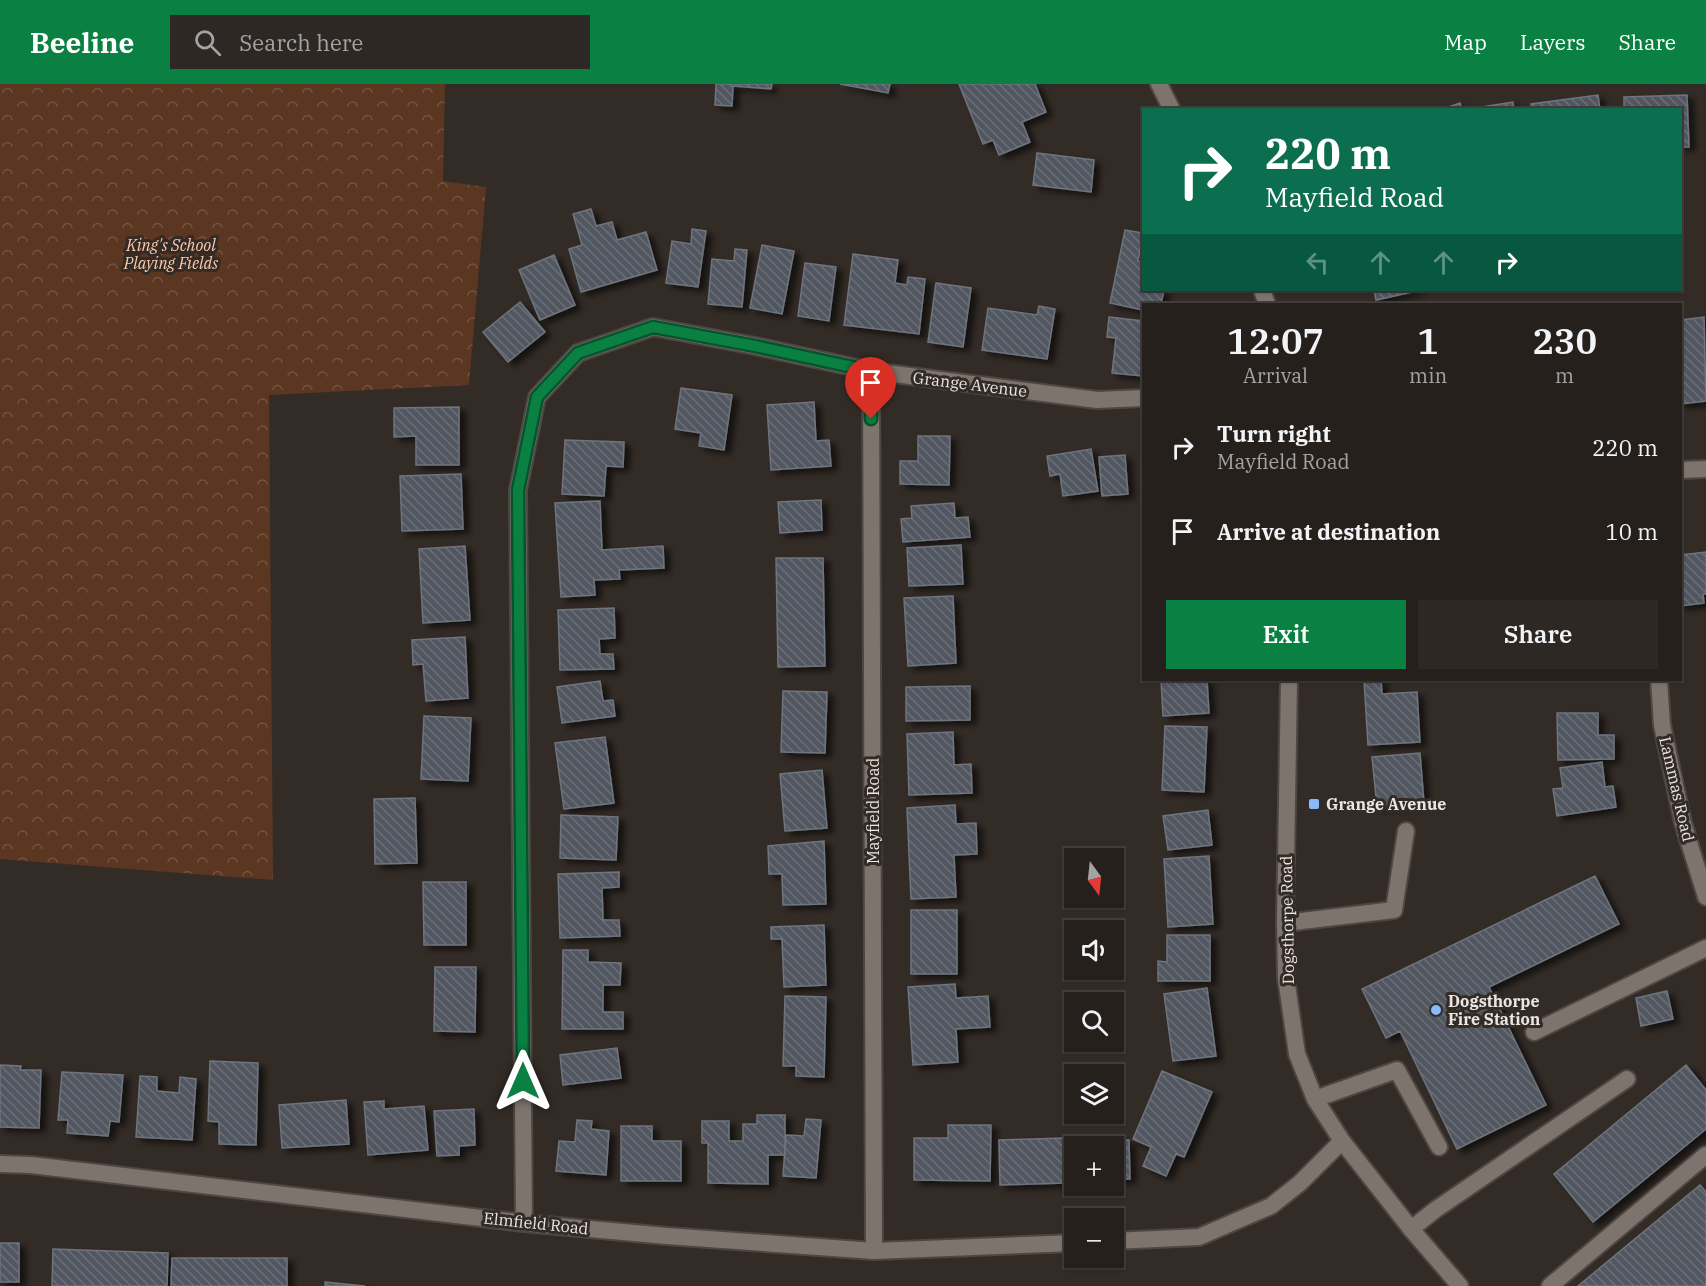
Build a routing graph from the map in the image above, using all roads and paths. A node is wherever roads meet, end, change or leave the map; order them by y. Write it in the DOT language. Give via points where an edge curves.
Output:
graph roads {
  1 [pos="1162,85"];
  2 [pos="1171,108"];
  3 [pos="871,371"];
  4 [pos="1142,398"];
  5 [pos="1706,469"];
  6 [pos="1682,470"];
  7 [pos="1289,681"];
  8 [pos="1659,681"];
  9 [pos="1406,831"];
  10 [pos="1706,897"];
  11 [pos="1285,923"];
  12 [pos="1706,948"];
  13 [pos="1534,1032"];
  14 [pos="1627,1079"];
  15 [pos="1315,1099"];
  16 [pos="1341,1141"];
  17 [pos="1439,1147"];
  18 [pos="1706,1155"];
  19 [pos="0,1164"];
  20 [pos="524,1223"];
  21 [pos="1411,1229"];
  22 [pos="1124,1241"];
  23 [pos="1064,1243"];
  24 [pos="874,1251"];
  25 [pos="1460,1286"];
  26 [pos="1550,1286"];
  1 -- 2 [label="street"];
  3 -- 4 [label="street, Grange Avenue" via="1097,400"];
  3 -- 20 [label="street, Grange Avenue" via="653,327 578,353 537,397 518,490"];
  3 -- 24 [label="street, Mayfield Road"];
  5 -- 6 [label="street"];
  7 -- 11 [label="street, Dogsthorpe Road"];
  8 -- 10 [label="street, Lammas Road" via="1662,725 1680,812"];
  9 -- 11 [label="street" via="1394,910"];
  11 -- 15 [label="street, Dogsthorpe Road" via="1286,978 1297,1054"];
  12 -- 13 [label="street"];
  14 -- 21 [label="street"];
  15 -- 16 [label="street, Dogsthorpe Road"];
  15 -- 17 [label="street" via="1397,1070"];
  16 -- 21 [label="street, Dogsthorpe Road"];
  16 -- 22 [label="street" via="1271,1206 1199,1238"];
  18 -- 26 [label="street"];
  19 -- 20 [label="street, Elmfield Road"];
  20 -- 24 [label="street, Elmfield Road"];
  21 -- 25 [label="street, Dogsthorpe Road"];
  23 -- 24 [label="street, Elmfield Road"];
}
